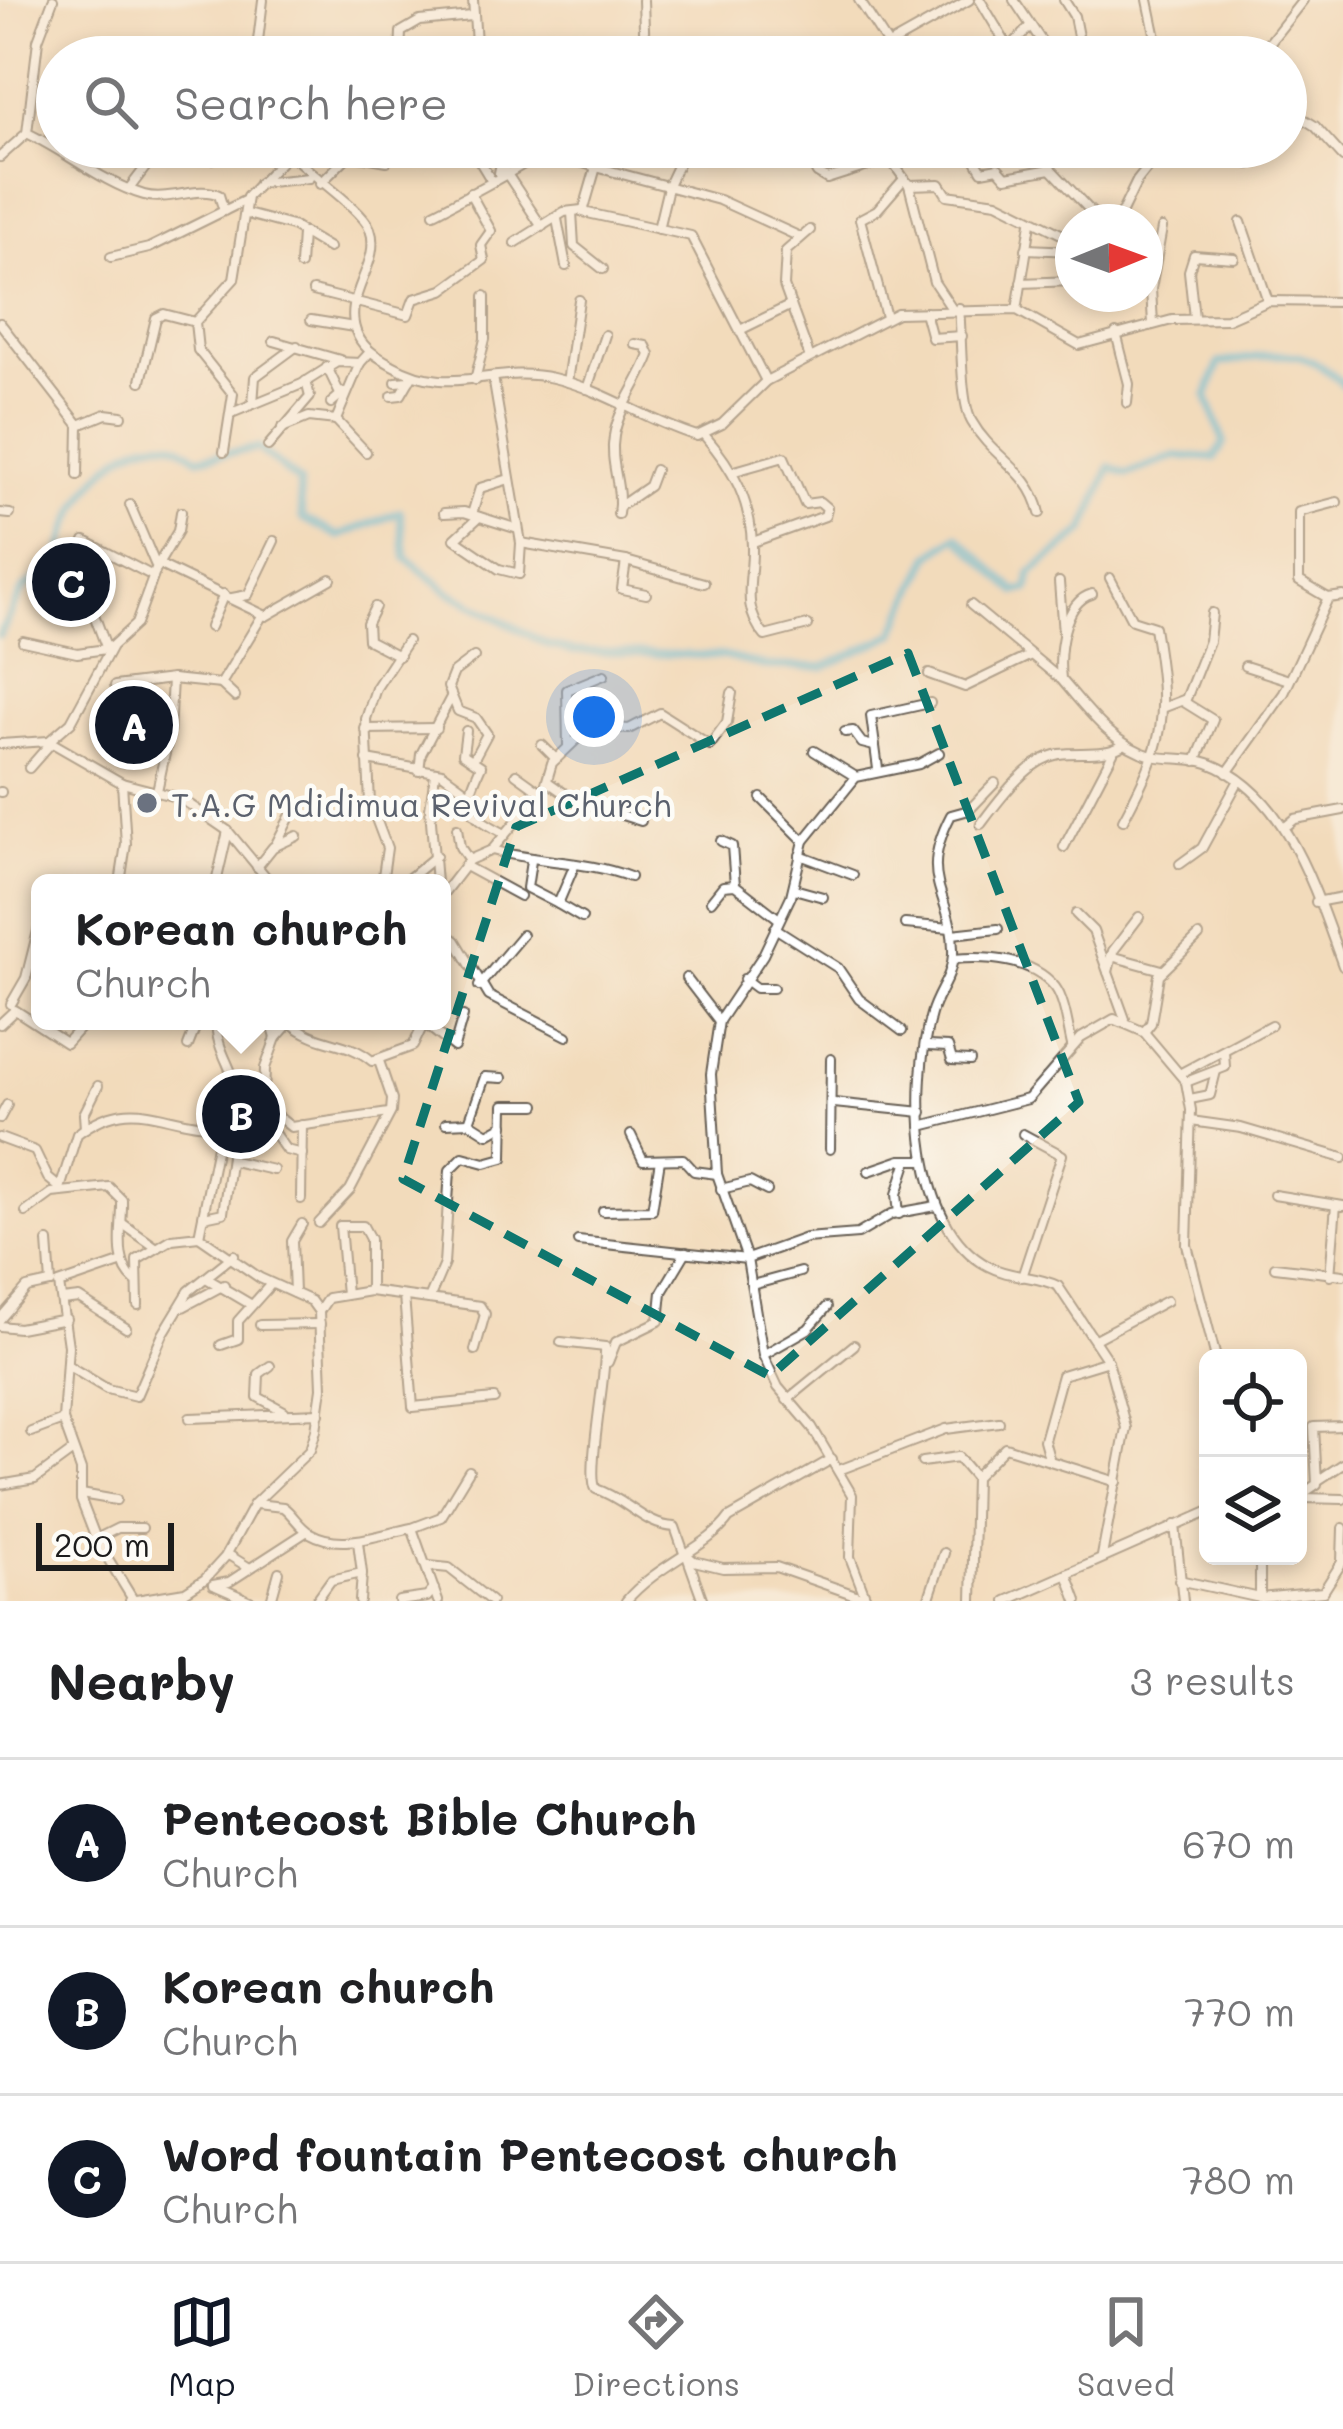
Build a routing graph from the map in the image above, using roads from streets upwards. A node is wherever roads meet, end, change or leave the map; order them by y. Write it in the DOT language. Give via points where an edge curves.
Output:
graph roads {
  1 [pos="53,0"];
  2 [pos="263,0"];
  3 [pos="473,0"];
  4 [pos="643,0"];
  5 [pos="860,0"];
  6 [pos="969,0"];
  7 [pos="980,0"];
  8 [pos="1014,0"];
  9 [pos="1064,0"];
  10 [pos="1148,0"];
  11 [pos="1303,0"];
  12 [pos="472,16"];
  13 [pos="1030,26"];
  14 [pos="40,36"];
  15 [pos="258,36"];
  16 [pos="402,36"];
  17 [pos="474,36"];
  18 [pos="644,36"];
  19 [pos="881,36"];
  20 [pos="905,36"];
  21 [pos="1001,36"];
  22 [pos="1024,36"];
  23 [pos="1037,36"];
  24 [pos="1078,36"];
  25 [pos="1155,36"];
  26 [pos="1275,36"];
  27 [pos="36,56"];
  28 [pos="1307,125"];
  29 [pos="26,133"];
  30 [pos="36,140"];
  31 [pos="0,157"];
  32 [pos="1343,157"];
  33 [pos="84,168"];
  34 [pos="145,168"];
  35 [pos="275,168"];
  36 [pos="302,168"];
  37 [pos="334,168"];
  38 [pos="483,168"];
  39 [pos="500,168"];
  40 [pos="515,168"];
  41 [pos="596,168"];
  42 [pos="601,168"];
  43 [pos="676,168"];
  44 [pos="816,168"];
  45 [pos="858,168"];
  46 [pos="894,168"];
  47 [pos="997,168"];
  48 [pos="1147,168"];
  49 [pos="1052,169"];
  50 [pos="273,171"];
  51 [pos="499,174"];
  52 [pos="311,178"];
  53 [pos="286,180"];
  54 [pos="906,182"];
  55 [pos="669,183"];
  56 [pos="257,184"];
  57 [pos="320,184"];
  58 [pos="129,189"];
  59 [pos="470,193"];
  60 [pos="246,200"];
  61 [pos="1084,204"];
  62 [pos="1126,204"];
  63 [pos="224,211"];
  64 [pos="577,211"];
  65 [pos="434,213"];
  66 [pos="247,214"];
  67 [pos="557,217"];
  68 [pos="1241,222"];
  69 [pos="1031,223"];
  70 [pos="542,227"];
  71 [pos="658,229"];
  72 [pos="809,230"];
  73 [pos="302,233"];
  74 [pos="1055,233"];
  75 [pos="800,238"];
  76 [pos="514,242"];
  77 [pos="329,248"];
  78 [pos="1026,249"];
  79 [pos="1055,250"];
  80 [pos="112,257"];
  81 [pos="1234,258"];
  82 [pos="300,265"];
  83 [pos="566,266"];
  84 [pos="602,269"];
  85 [pos="1055,282"];
  86 [pos="1020,283"];
  87 [pos="313,291"];
  88 [pos="485,296"];
  89 [pos="579,300"];
  90 [pos="1268,301"];
  91 [pos="1343,302"];
  92 [pos="353,304"];
  93 [pos="791,305"];
  94 [pos="956,309"];
  95 [pos="1017,310"];
  96 [pos="925,312"];
  97 [pos="1152,312"];
  98 [pos="886,317"];
  99 [pos="1194,318"];
  100 [pos="311,320"];
  101 [pos="195,322"];
  102 [pos="0,323"];
  103 [pos="1153,324"];
  104 [pos="354,327"];
  105 [pos="740,329"];
  106 [pos="1116,333"];
  107 [pos="604,335"];
  108 [pos="962,336"];
  109 [pos="274,340"];
  110 [pos="635,344"];
  111 [pos="297,346"];
  112 [pos="370,352"];
  113 [pos="809,355"];
  114 [pos="341,361"];
  115 [pos="360,363"];
  116 [pos="327,367"];
  117 [pos="493,377"];
  118 [pos="410,379"];
  119 [pos="475,380"];
  120 [pos="141,381"];
  121 [pos="306,381"];
  122 [pos="766,381"];
  123 [pos="396,382"];
  124 [pos="567,382"];
  125 [pos="587,389"];
  126 [pos="351,391"];
  127 [pos="339,392"];
  128 [pos="392,396"];
  129 [pos="332,403"];
  130 [pos="1127,403"];
  131 [pos="253,404"];
  132 [pos="629,404"];
  133 [pos="234,412"];
  134 [pos="122,416"];
  135 [pos="336,420"];
  136 [pos="79,425"];
  137 [pos="282,428"];
  138 [pos="705,436"];
  139 [pos="268,446"];
  140 [pos="224,452"];
  141 [pos="366,452"];
  142 [pos="656,470"];
  143 [pos="735,471"];
  144 [pos="77,475"];
  145 [pos="506,480"];
  146 [pos="1337,502"];
  147 [pos="130,505"];
  148 [pos="181,512"];
  149 [pos="444,513"];
  150 [pos="1040,513"];
  151 [pos="476,515"];
  152 [pos="518,529"];
  153 [pos="85,541"];
  154 [pos="274,541"];
  155 [pos="752,542"];
  156 [pos="520,543"];
  157 [pos="626,560"];
  158 [pos="155,568"];
  159 [pos="1110,578"];
  160 [pos="331,579"];
  161 [pos="1059,582"];
  162 [pos="704,583"];
  163 [pos="86,592"];
  164 [pos="646,594"];
  165 [pos="1092,595"];
  166 [pos="227,596"];
  167 [pos="1343,596"];
  168 [pos="1328,598"];
  169 [pos="971,605"];
  170 [pos="375,608"];
  171 [pos="1213,613"];
  172 [pos="262,616"];
  173 [pos="808,625"];
  174 [pos="210,627"];
  175 [pos="1064,634"];
  176 [pos="23,640"];
  177 [pos="406,641"];
  178 [pos="107,650"];
  179 [pos="1030,655"];
  180 [pos="399,656"];
  181 [pos="474,657"];
  182 [pos="1245,666"];
  183 [pos="929,674"];
  184 [pos="604,675"];
  185 [pos="172,679"];
  186 [pos="1061,679"];
  187 [pos="1289,680"];
  188 [pos="221,684"];
  189 [pos="115,686"];
  190 [pos="732,693"];
  191 [pos="235,698"];
  192 [pos="451,698"];
  193 [pos="1184,702"];
  194 [pos="930,703"];
  195 [pos="1165,706"];
  196 [pos="365,728"];
  197 [pos="436,728"];
  198 [pos="466,731"];
  199 [pos="845,732"];
  200 [pos="51,741"];
  201 [pos="0,745"];
  202 [pos="542,745"];
  203 [pos="1125,745"];
  204 [pos="568,746"];
  205 [pos="874,746"];
  206 [pos="814,751"];
  207 [pos="1114,752"];
  208 [pos="939,753"];
  209 [pos="1156,757"];
  210 [pos="556,759"];
  211 [pos="367,760"];
  212 [pos="473,760"];
  213 [pos="1196,760"];
  214 [pos="29,768"];
  215 [pos="878,769"];
  216 [pos="419,771"];
  217 [pos="1227,773"];
  218 [pos="435,774"];
  219 [pos="516,775"];
  220 [pos="856,777"];
  221 [pos="548,782"];
  222 [pos="1238,782"];
  223 [pos="122,783"];
  224 [pos="995,783"];
  225 [pos="157,791"];
  226 [pos="468,792"];
  227 [pos="541,792"];
  228 [pos="761,797"];
  229 [pos="297,803"];
  230 [pos="1343,810"];
  231 [pos="1123,820"];
  232 [pos="640,821"];
  233 [pos="981,824"];
  234 [pos="457,828"];
  235 [pos="1284,828"];
  236 [pos="228,831"];
  237 [pos="505,834"];
  238 [pos="297,836"];
  239 [pos="721,841"];
  240 [pos="804,842"];
  241 [pos="276,845"];
  242 [pos="1064,847"];
  243 [pos="244,848"];
  244 [pos="220,850"];
  245 [pos="493,850"];
  246 [pos="438,855"];
  247 [pos="800,855"];
  248 [pos="531,861"];
  249 [pos="467,863"];
  250 [pos="575,864"];
  251 [pos="1180,864"];
  252 [pos="256,868"];
  253 [pos="121,874"];
  254 [pos="218,874"];
  255 [pos="262,874"];
  256 [pos="383,874"];
  257 [pos="414,874"];
  258 [pos="437,874"];
  259 [pos="853,875"];
  260 [pos="630,878"];
  261 [pos="451,885"];
  262 [pos="735,885"];
  263 [pos="794,889"];
  264 [pos="520,896"];
  265 [pos="1343,896"];
  266 [pos="823,897"];
  267 [pos="711,901"];
  268 [pos="1316,902"];
  269 [pos="558,904"];
  270 [pos="1076,914"];
  271 [pos="1138,916"];
  272 [pos="582,918"];
  273 [pos="777,924"];
  274 [pos="905,924"];
  275 [pos="998,929"];
  276 [pos="952,931"];
  277 [pos="522,935"];
  278 [pos="1343,935"];
  279 [pos="1199,936"];
  280 [pos="1330,936"];
  281 [pos="451,939"];
  282 [pos="1111,956"];
  283 [pos="31,958"];
  284 [pos="953,959"];
  285 [pos="1343,966"];
  286 [pos="1162,970"];
  287 [pos="1107,973"];
  288 [pos="686,978"];
  289 [pos="744,980"];
  290 [pos="479,986"];
  291 [pos="773,988"];
  292 [pos="0,994"];
  293 [pos="12,1007"];
  294 [pos="31,1016"];
  295 [pos="463,1016"];
  296 [pos="27,1017"];
  297 [pos="31,1020"];
  298 [pos="1126,1020"];
  299 [pos="719,1021"];
  300 [pos="0,1024"];
  301 [pos="1271,1025"];
  302 [pos="46,1030"];
  303 [pos="77,1030"];
  304 [pos="194,1030"];
  305 [pos="216,1030"];
  306 [pos="274,1030"];
  307 [pos="283,1030"];
  308 [pos="301,1030"];
  309 [pos="421,1030"];
  310 [pos="433,1030"];
  311 [pos="902,1031"];
  312 [pos="1144,1032"];
  313 [pos="567,1036"];
  314 [pos="276,1039"];
  315 [pos="188,1046"];
  316 [pos="928,1046"];
  317 [pos="1073,1046"];
  318 [pos="1224,1051"];
  319 [pos="831,1059"];
  320 [pos="970,1060"];
  321 [pos="379,1061"];
  322 [pos="1216,1071"];
  323 [pos="1184,1077"];
  324 [pos="502,1078"];
  325 [pos="98,1086"];
  326 [pos="1190,1099"];
  327 [pos="835,1103"];
  328 [pos="7,1105"];
  329 [pos="536,1106"];
  330 [pos="266,1107"];
  331 [pos="391,1112"];
  332 [pos="922,1112"];
  333 [pos="0,1118"];
  334 [pos="234,1120"];
  335 [pos="1191,1121"];
  336 [pos="469,1122"];
  337 [pos="446,1123"];
  338 [pos="302,1125"];
  339 [pos="505,1125"];
  340 [pos="221,1126"];
  341 [pos="265,1126"];
  342 [pos="286,1126"];
  343 [pos="921,1126"];
  344 [pos="85,1128"];
  345 [pos="1023,1134"];
  346 [pos="631,1135"];
  347 [pos="0,1138"];
  348 [pos="233,1142"];
  349 [pos="830,1149"];
  350 [pos="302,1154"];
  351 [pos="1343,1158"];
  352 [pos="660,1160"];
  353 [pos="908,1160"];
  354 [pos="924,1160"];
  355 [pos="232,1161"];
  356 [pos="273,1170"];
  357 [pos="869,1171"];
  358 [pos="717,1174"];
  359 [pos="721,1189"];
  360 [pos="60,1190"];
  361 [pos="767,1191"];
  362 [pos="1274,1196"];
  363 [pos="302,1198"];
  364 [pos="937,1205"];
  365 [pos="1340,1205"];
  366 [pos="603,1211"];
  367 [pos="26,1212"];
  368 [pos="899,1214"];
  369 [pos="204,1217"];
  370 [pos="122,1223"];
  371 [pos="319,1223"];
  372 [pos="302,1224"];
  373 [pos="200,1236"];
  374 [pos="578,1241"];
  375 [pos="48,1242"];
  376 [pos="155,1247"];
  377 [pos="687,1250"];
  378 [pos="234,1255"];
  379 [pos="747,1259"];
  380 [pos="123,1262"];
  381 [pos="1275,1267"];
  382 [pos="800,1272"];
  383 [pos="1343,1274"];
  384 [pos="1330,1276"];
  385 [pos="1022,1277"];
  386 [pos="205,1278"];
  387 [pos="135,1281"];
  388 [pos="54,1283"];
  389 [pos="271,1284"];
  390 [pos="224,1285"];
  391 [pos="752,1285"];
  392 [pos="370,1291"];
  393 [pos="294,1293"];
  394 [pos="346,1294"];
  395 [pos="404,1296"];
  396 [pos="429,1299"];
  397 [pos="62,1300"];
  398 [pos="1166,1301"];
  399 [pos="250,1304"];
  400 [pos="138,1305"];
  401 [pos="184,1307"];
  402 [pos="827,1307"];
  403 [pos="319,1312"];
  404 [pos="66,1319"];
  405 [pos="0,1322"];
  406 [pos="320,1324"];
  407 [pos="260,1325"];
  408 [pos="126,1328"];
  409 [pos="1094,1339"];
  410 [pos="561,1342"];
  411 [pos="221,1345"];
  412 [pos="854,1345"];
  413 [pos="1214,1349"];
  414 [pos="475,1350"];
  415 [pos="764,1355"];
  416 [pos="1108,1360"];
  417 [pos="67,1365"];
  418 [pos="271,1366"];
  419 [pos="607,1367"];
  420 [pos="494,1399"];
  421 [pos="787,1400"];
  422 [pos="285,1412"];
  423 [pos="319,1412"];
  424 [pos="190,1418"];
  425 [pos="63,1420"];
  426 [pos="1000,1422"];
  427 [pos="1343,1426"];
  428 [pos="31,1432"];
  429 [pos="73,1451"];
  430 [pos="1049,1458"];
  431 [pos="832,1459"];
  432 [pos="922,1462"];
  433 [pos="1343,1464"];
  434 [pos="839,1470"];
  435 [pos="469,1471"];
  436 [pos="975,1477"];
  437 [pos="1317,1481"];
  438 [pos="1117,1482"];
  439 [pos="0,1485"];
  440 [pos="81,1494"];
  441 [pos="1307,1494"];
  442 [pos="1342,1497"];
  443 [pos="1307,1498"];
  444 [pos="116,1500"];
  445 [pos="254,1504"];
  446 [pos="1199,1515"];
  447 [pos="1175,1524"];
  448 [pos="142,1528"];
  449 [pos="412,1528"];
  450 [pos="1343,1528"];
  451 [pos="307,1532"];
  452 [pos="96,1539"];
  453 [pos="358,1541"];
  454 [pos="944,1553"];
  455 [pos="227,1554"];
  456 [pos="686,1556"];
  457 [pos="1102,1556"];
  458 [pos="1260,1565"];
  459 [pos="429,1566"];
  460 [pos="248,1567"];
  461 [pos="279,1571"];
  462 [pos="362,1573"];
  463 [pos="1067,1574"];
  464 [pos="1179,1580"];
  465 [pos="209,1582"];
  466 [pos="435,1588"];
  467 [pos="1030,1596"];
  468 [pos="175,1598"];
  469 [pos="1260,1598"];
  470 [pos="131,1600"];
  471 [pos="867,1600"];
  472 [pos="1293,1600"];
  473 [pos="250,1601"];
  474 [pos="271,1601"];
  475 [pos="316,1601"];
  476 [pos="360,1601"];
  477 [pos="399,1601"];
  478 [pos="438,1601"];
  479 [pos="491,1601"];
  480 [pos="626,1601"];
  481 [pos="703,1601"];
  482 [pos="928,1601"];
  483 [pos="972,1601"];
  484 [pos="1006,1601"];
  485 [pos="1077,1601"];
  486 [pos="1184,1601"];
  1 -- 14 [label="street"];
  2 -- 15 [label="street"];
  3 -- 12 [label="street"];
  4 -- 18 [label="street"];
  5 -- 19 [label="street"];
  6 -- 20 [label="street"];
  7 -- 21 [label="street"];
  8 -- 13 [label="street"];
  9 -- 24 [label="street"];
  10 -- 25 [label="street"];
  11 -- 26 [label="street"];
  12 -- 16 [label="street" via="410,24"];
  12 -- 17 [label="street"];
  13 -- 22 [label="street"];
  13 -- 23 [label="street"];
  27 -- 29 [label="street"];
  28 -- 32 [label="street"];
  29 -- 30 [label="street"];
  29 -- 31 [label="street"];
  33 -- 58 [label="street"];
  34 -- 58 [label="street"];
  35 -- 50 [label="street"];
  36 -- 52 [label="street"];
  37 -- 57 [label="street"];
  38 -- 51 [label="street"];
  39 -- 51 [label="street"];
  40 -- 51 [label="street"];
  41 -- 64 [label="street"];
  42 -- 55 [label="street"];
  43 -- 55 [label="street"];
  44 -- 45 [label="street" via="822,178"];
  46 -- 54 [label="street"];
  47 -- 49 [label="street" via="1006,177"];
  48 -- 62 [label="street"];
  49 -- 61 [label="street"];
  50 -- 53 [label="street"];
  50 -- 56 [label="street"];
  51 -- 59 [label="street"];
  51 -- 70 [label="street"];
  52 -- 53 [label="street"];
  52 -- 57 [label="street"];
  53 -- 56 [label="street"];
  54 -- 69 [label="street" via="993,201"];
  54 -- 94 [label="street" via="934,282"];
  54 -- 98 [label="street" via="860,219"];
  55 -- 71 [label="street"];
  55 -- 75 [label="street"];
  56 -- 60 [label="street"];
  57 -- 92 [label="street" via="370,228"];
  58 -- 63 [label="street" via="159,198 210,191"];
  59 -- 65 [label="street"];
  59 -- 92 [label="street" via="491,231 482,262 414,299 408,315"];
  60 -- 63 [label="street"];
  60 -- 66 [label="street"];
  63 -- 80 [label="street"];
  64 -- 67 [label="street"];
  64 -- 71 [label="street"];
  64 -- 84 [label="street" via="574,246"];
  66 -- 73 [label="street"];
  66 -- 101 [label="street" via="234,279"];
  67 -- 70 [label="street"];
  67 -- 83 [label="street"];
  68 -- 90 [label="street"];
  69 -- 74 [label="street"];
  69 -- 78 [label="street"];
  70 -- 76 [label="street"];
  71 -- 105 [label="street" via="692,236"];
  72 -- 75 [label="street"];
  73 -- 77 [label="street"];
  73 -- 82 [label="street"];
  75 -- 93 [label="street" via="784,260"];
  78 -- 79 [label="street"];
  78 -- 86 [label="street"];
  81 -- 99 [label="street" via="1194,255"];
  85 -- 86 [label="street"];
  86 -- 95 [label="street"];
  87 -- 92 [label="street"];
  88 -- 119 [label="street"];
  89 -- 124 [label="street"];
  90 -- 91 [label="street"];
  90 -- 99 [label="street" via="1227,319"];
  92 -- 104 [label="street"];
  93 -- 105 [label="street"];
  93 -- 113 [label="street"];
  94 -- 95 [label="street"];
  94 -- 96 [label="street"];
  94 -- 108 [label="street"];
  95 -- 106 [label="street" via="1072,345"];
  96 -- 98 [label="street"];
  96 -- 108 [label="street" via="932,338"];
  97 -- 103 [label="street"];
  98 -- 113 [label="street"];
  99 -- 103 [label="street"];
  100 -- 104 [label="street"];
  101 -- 120 [label="street" via="156,317"];
  101 -- 133 [label="street" via="198,350 231,389"];
  102 -- 136 [label="street"];
  103 -- 106 [label="street"];
  104 -- 112 [label="street"];
  105 -- 122 [label="street"];
  106 -- 130 [label="street"];
  107 -- 125 [label="street"];
  108 -- 150 [label="street" via="969,418 1025,479"];
  109 -- 111 [label="street"];
  110 -- 132 [label="street" via="650,355"];
  111 -- 114 [label="street"];
  111 -- 131 [label="street" via="255,376"];
  112 -- 115 [label="street"];
  112 -- 118 [label="street"];
  113 -- 122 [label="street"];
  114 -- 115 [label="street"];
  114 -- 116 [label="street"];
  115 -- 126 [label="street"];
  116 -- 121 [label="street"];
  116 -- 127 [label="street"];
  117 -- 119 [label="street"];
  117 -- 124 [label="street"];
  117 -- 145 [label="street"];
  118 -- 119 [label="street"];
  118 -- 123 [label="street"];
  118 -- 128 [label="street"];
  121 -- 131 [label="street"];
  121 -- 137 [label="street" via="310,397"];
  122 -- 138 [label="street"];
  124 -- 125 [label="street"];
  125 -- 132 [label="street"];
  126 -- 127 [label="street"];
  126 -- 135 [label="street"];
  127 -- 129 [label="street"];
  131 -- 133 [label="street"];
  132 -- 138 [label="street"];
  132 -- 142 [label="street" via="614,434 619,510"];
  133 -- 140 [label="street"];
  134 -- 136 [label="street" via="106,413"];
  135 -- 137 [label="street"];
  135 -- 141 [label="street"];
  136 -- 144 [label="street"];
  137 -- 139 [label="street"];
  138 -- 143 [label="street"];
  143 -- 155 [label="street"];
  143 -- 155 [label="street" via="784,457 806,504 826,508 825,516"];
  145 -- 151 [label="street" via="480,488"];
  145 -- 152 [label="street"];
  146 -- 168 [label="street" via="1299,512 1299,581"];
  147 -- 158 [label="street"];
  148 -- 158 [label="street"];
  149 -- 151 [label="street"];
  151 -- 152 [label="street"];
  151 -- 156 [label="street" via="454,539 493,566 519,574"];
  152 -- 156 [label="street"];
  153 -- 158 [label="street"];
  154 -- 166 [label="street" via="248,595"];
  155 -- 173 [label="street" via="748,603 763,635"];
  156 -- 157 [label="street"];
  157 -- 162 [label="street"];
  157 -- 164 [label="street" via="622,589"];
  158 -- 166 [label="street"];
  158 -- 178 [label="street" via="140,618"];
  159 -- 195 [label="street" via="1132,620 1154,627"];
  160 -- 172 [label="street"];
  161 -- 175 [label="street"];
  163 -- 178 [label="street"];
  165 -- 175 [label="street" via="1073,607"];
  166 -- 172 [label="street"];
  166 -- 174 [label="street"];
  167 -- 168 [label="street"];
  168 -- 187 [label="street"];
  169 -- 179 [label="street"];
  170 -- 180 [label="street" via="368,640"];
  171 -- 193 [label="street"];
  172 -- 188 [label="street"];
  175 -- 186 [label="street"];
  176 -- 178 [label="street"];
  177 -- 180 [label="street"];
  178 -- 200 [label="street" via="71,722"];
  179 -- 183 [label="street" via="964,687"];
  179 -- 186 [label="street"];
  180 -- 196 [label="street" via="372,697"];
  181 -- 192 [label="street" via="454,672"];
  182 -- 187 [label="street"];
  184 -- 204 [label="street" via="567,690"];
  185 -- 188 [label="street"];
  185 -- 189 [label="street"];
  185 -- 225 [label="street"];
  186 -- 203 [label="street"];
  187 -- 217 [label="street"];
  188 -- 191 [label="street"];
  190 -- 204 [label="street" via="727,722 710,745 661,712 629,729 592,729"];
  192 -- 197 [label="street"];
  192 -- 212 [label="street" via="487,734"];
  193 -- 195 [label="street"];
  193 -- 213 [label="street" via="1213,720"];
  194 -- 205 [label="street" via="871,716"];
  195 -- 209 [label="street"];
  196 -- 197 [label="street"];
  196 -- 211 [label="street"];
  197 -- 216 [label="street"];
  198 -- 212 [label="street" via="463,754"];
  199 -- 205 [label="street"];
  200 -- 201 [label="street"];
  200 -- 214 [label="street"];
  200 -- 223 [label="street"];
  202 -- 210 [label="street"];
  203 -- 207 [label="street"];
  203 -- 209 [label="street"];
  204 -- 210 [label="street"];
  205 -- 215 [label="street"];
  206 -- 220 [label="street"];
  207 -- 233 [label="street" via="1046,758"];
  207 -- 242 [label="street"];
  208 -- 215 [label="street"];
  209 -- 213 [label="street"];
  209 -- 231 [label="street"];
  210 -- 221 [label="street"];
  211 -- 216 [label="street"];
  211 -- 256 [label="street" via="372,814 387,848"];
  212 -- 226 [label="street" via="480,769"];
  213 -- 217 [label="street"];
  215 -- 220 [label="street"];
  216 -- 218 [label="street"];
  217 -- 222 [label="street"];
  218 -- 226 [label="street"];
  218 -- 246 [label="street" via="430,808"];
  219 -- 227 [label="street"];
  220 -- 240 [label="street"];
  221 -- 227 [label="street"];
  221 -- 232 [label="street" via="574,800"];
  222 -- 235 [label="street" via="1267,802"];
  222 -- 251 [label="street" via="1202,848"];
  223 -- 225 [label="street"];
  223 -- 253 [label="street"];
  224 -- 276 [label="street" via="946,823 933,882"];
  225 -- 236 [label="street"];
  226 -- 237 [label="street" via="474,817"];
  227 -- 237 [label="street"];
  228 -- 240 [label="street"];
  229 -- 241 [label="street"];
  230 -- 235 [label="street"];
  234 -- 249 [label="street"];
  235 -- 268 [label="street"];
  236 -- 243 [label="street"];
  236 -- 244 [label="street"];
  237 -- 245 [label="street"];
  238 -- 241 [label="street"];
  239 -- 262 [label="street" via="732,847"];
  240 -- 247 [label="street"];
  241 -- 252 [label="street"];
  243 -- 244 [label="street"];
  243 -- 252 [label="street"];
  244 -- 254 [label="street"];
  245 -- 248 [label="street"];
  245 -- 249 [label="street"];
  246 -- 257 [label="street"];
  246 -- 258 [label="street"];
  247 -- 259 [label="street"];
  247 -- 263 [label="street"];
  248 -- 250 [label="street"];
  248 -- 269 [label="street" via="527,888"];
  249 -- 261 [label="street"];
  249 -- 264 [label="street"];
  250 -- 260 [label="street"];
  250 -- 269 [label="street"];
  252 -- 255 [label="street"];
  262 -- 267 [label="street"];
  262 -- 273 [label="street"];
  263 -- 266 [label="street"];
  263 -- 273 [label="street"];
  265 -- 268 [label="street"];
  268 -- 280 [label="street"];
  269 -- 272 [label="street"];
  270 -- 287 [label="street" via="1093,931"];
  271 -- 282 [label="street"];
  273 -- 289 [label="street"];
  273 -- 311 [label="street" via="838,968 853,992"];
  274 -- 276 [label="street"];
  275 -- 276 [label="street"];
  276 -- 284 [label="street"];
  277 -- 290 [label="street"];
  278 -- 280 [label="street"];
  279 -- 286 [label="street"];
  280 -- 285 [label="street"];
  281 -- 290 [label="street"];
  282 -- 286 [label="street"];
  282 -- 287 [label="street"];
  283 -- 293 [label="street"];
  284 -- 316 [label="street"];
  284 -- 317 [label="street" via="1004,959 1049,982"];
  286 -- 312 [label="street"];
  287 -- 298 [label="street"];
  288 -- 299 [label="street"];
  289 -- 291 [label="street"];
  289 -- 299 [label="street"];
  290 -- 313 [label="street" via="508,1010"];
  292 -- 293 [label="street"];
  293 -- 296 [label="street"];
  293 -- 300 [label="street"];
  294 -- 296 [label="street"];
  295 -- 310 [label="street" via="454,1047"];
  296 -- 297 [label="street"];
  298 -- 312 [label="street"];
  298 -- 317 [label="street"];
  299 -- 358 [label="street" via="711,1073"];
  301 -- 318 [label="street"];
  302 -- 303 [label="street" via="65,1043"];
  304 -- 315 [label="street"];
  305 -- 334 [label="street" via="239,1086"];
  306 -- 314 [label="street"];
  307 -- 314 [label="street"];
  308 -- 321 [label="street"];
  309 -- 321 [label="street" via="413,1046"];
  312 -- 323 [label="street"];
  314 -- 330 [label="street" via="261,1086"];
  316 -- 320 [label="street"];
  316 -- 332 [label="street"];
  317 -- 343 [label="street" via="1028,1099"];
  318 -- 322 [label="street" via="1226,1066"];
  318 -- 323 [label="street"];
  319 -- 327 [label="street"];
  321 -- 331 [label="street"];
  322 -- 323 [label="street"];
  322 -- 326 [label="street" via="1210,1095"];
  323 -- 326 [label="street"];
  324 -- 336 [label="street" via="485,1077"];
  325 -- 344 [label="street"];
  326 -- 335 [label="street"];
  327 -- 332 [label="street"];
  327 -- 349 [label="street"];
  328 -- 333 [label="street"];
  329 -- 339 [label="street" via="506,1104"];
  330 -- 341 [label="street"];
  330 -- 342 [label="street"];
  331 -- 338 [label="street"];
  331 -- 371 [label="street" via="350,1190"];
  332 -- 343 [label="street"];
  334 -- 340 [label="street"];
  334 -- 341 [label="street"];
  335 -- 351 [label="street"];
  335 -- 413 [label="street" via="1186,1245"];
  336 -- 337 [label="street"];
  336 -- 339 [label="street" via="488,1134"];
  338 -- 342 [label="street"];
  338 -- 350 [label="street"];
  339 -- 396 [label="street" via="502,1158 463,1156 450,1170 444,1264"];
  340 -- 344 [label="street" via="137,1109"];
  340 -- 369 [label="street"];
  341 -- 342 [label="street"];
  341 -- 350 [label="street" via="286,1150"];
  343 -- 354 [label="street"];
  344 -- 360 [label="street" via="70,1149"];
  345 -- 385 [label="street" via="1062,1154"];
  346 -- 352 [label="street" via="643,1160"];
  347 -- 360 [label="street" via="35,1150"];
  348 -- 355 [label="street"];
  350 -- 363 [label="street"];
  352 -- 358 [label="street" via="687,1159 694,1171"];
  352 -- 366 [label="street" via="652,1210"];
  353 -- 354 [label="street"];
  353 -- 357 [label="street"];
  353 -- 368 [label="street"];
  354 -- 364 [label="street"];
  355 -- 356 [label="street"];
  355 -- 369 [label="street" via="223,1213"];
  358 -- 359 [label="street"];
  359 -- 361 [label="street" via="750,1182"];
  359 -- 379 [label="street"];
  360 -- 367 [label="street"];
  360 -- 370 [label="street" via="109,1187 122,1200"];
  362 -- 365 [label="street"];
  364 -- 368 [label="street"];
  364 -- 385 [label="street" via="970,1254"];
  365 -- 384 [label="street"];
  368 -- 379 [label="street" via="858,1234 806,1238"];
  369 -- 373 [label="street"];
  370 -- 376 [label="street"];
  370 -- 380 [label="street"];
  372 -- 393 [label="street" via="292,1241"];
  373 -- 376 [label="street"];
  373 -- 378 [label="street"];
  374 -- 377 [label="street"];
  375 -- 388 [label="street"];
  376 -- 387 [label="street" via="137,1260"];
  377 -- 379 [label="street"];
  377 -- 419 [label="street" via="662,1292 659,1321 616,1342"];
  378 -- 386 [label="street"];
  378 -- 389 [label="street"];
  379 -- 391 [label="street"];
  380 -- 387 [label="street"];
  380 -- 388 [label="street"];
  381 -- 384 [label="street"];
  382 -- 391 [label="street"];
  383 -- 384 [label="street"];
  385 -- 409 [label="street" via="1058,1286"];
  386 -- 390 [label="street"];
  386 -- 401 [label="street"];
  387 -- 400 [label="street"];
  388 -- 397 [label="street"];
  388 -- 405 [label="street" via="29,1287"];
  389 -- 393 [label="street"];
  389 -- 399 [label="street"];
  390 -- 399 [label="street"];
  390 -- 401 [label="street"];
  391 -- 415 [label="street"];
  392 -- 394 [label="street"];
  392 -- 394 [label="street" via="368,1234 363,1226 340,1226"];
  392 -- 395 [label="street"];
  393 -- 403 [label="street"];
  394 -- 403 [label="street" via="328,1298"];
  395 -- 396 [label="street"];
  395 -- 420 [label="street" via="413,1407"];
  396 -- 414 [label="street" via="483,1306"];
  397 -- 404 [label="street"];
  397 -- 408 [label="street" via="79,1298"];
  398 -- 409 [label="street"];
  399 -- 411 [label="street" via="236,1324 238,1339"];
  401 -- 417 [label="street" via="165,1329 136,1396"];
  402 -- 415 [label="street"];
  403 -- 406 [label="street"];
  404 -- 405 [label="street" via="19,1328"];
  404 -- 417 [label="street"];
  406 -- 407 [label="street"];
  406 -- 423 [label="street"];
  409 -- 416 [label="street"];
  410 -- 419 [label="street" via="603,1344"];
  412 -- 421 [label="street"];
  415 -- 421 [label="street"];
  416 -- 430 [label="street" via="1063,1375 1044,1440"];
  416 -- 438 [label="street" via="1126,1428"];
  417 -- 425 [label="street"];
  418 -- 422 [label="street" via="259,1374 258,1397"];
  419 -- 456 [label="street" via="591,1485 623,1498 650,1525 678,1530"];
  421 -- 431 [label="street"];
  422 -- 423 [label="street"];
  422 -- 424 [label="street"];
  423 -- 445 [label="street" via="310,1450"];
  425 -- 428 [label="street"];
  425 -- 429 [label="street"];
  426 -- 434 [label="street" via="946,1430"];
  427 -- 437 [label="street" via="1314,1427"];
  429 -- 439 [label="street" via="35,1479"];
  429 -- 440 [label="street"];
  430 -- 436 [label="street" via="1008,1445"];
  430 -- 438 [label="street"];
  431 -- 434 [label="street"];
  431 -- 456 [label="street" via="729,1518"];
  432 -- 436 [label="street" via="958,1456"];
  433 -- 437 [label="street"];
  434 -- 471 [label="street" via="855,1503 850,1557"];
  435 -- 449 [label="street" via="441,1517"];
  436 -- 483 [label="street"];
  437 -- 441 [label="street"];
  438 -- 457 [label="street"];
  440 -- 444 [label="street"];
  440 -- 452 [label="street"];
  442 -- 443 [label="street"];
  445 -- 451 [label="street" via="289,1510"];
  445 -- 455 [label="street"];
  446 -- 447 [label="street"];
  447 -- 457 [label="street"];
  447 -- 464 [label="street"];
  448 -- 452 [label="street"];
  449 -- 453 [label="street"];
  449 -- 459 [label="street"];
  450 -- 472 [label="street" via="1342,1562 1323,1592"];
  451 -- 453 [label="street"];
  451 -- 460 [label="street"];
  452 -- 470 [label="street"];
  453 -- 462 [label="street"];
  454 -- 482 [label="street"];
  455 -- 460 [label="street"];
  455 -- 465 [label="street"];
  456 -- 471 [label="street" via="723,1568 776,1567"];
  456 -- 480 [label="street" via="661,1567"];
  456 -- 481 [label="street"];
  457 -- 463 [label="street"];
  458 -- 469 [label="street"];
  459 -- 466 [label="street"];
  459 -- 479 [label="street" via="449,1568"];
  460 -- 465 [label="street" via="229,1582"];
  461 -- 474 [label="street"];
  462 -- 475 [label="street" via="331,1580"];
  462 -- 476 [label="street"];
  463 -- 467 [label="street"];
  463 -- 485 [label="street"];
  464 -- 469 [label="street"];
  464 -- 486 [label="street"];
  465 -- 468 [label="street"];
  465 -- 473 [label="street"];
  466 -- 477 [label="street" via="428,1597"];
  466 -- 478 [label="street"];
  467 -- 484 [label="street"];
  468 -- 470 [label="street"];
  469 -- 472 [label="street"];
}
